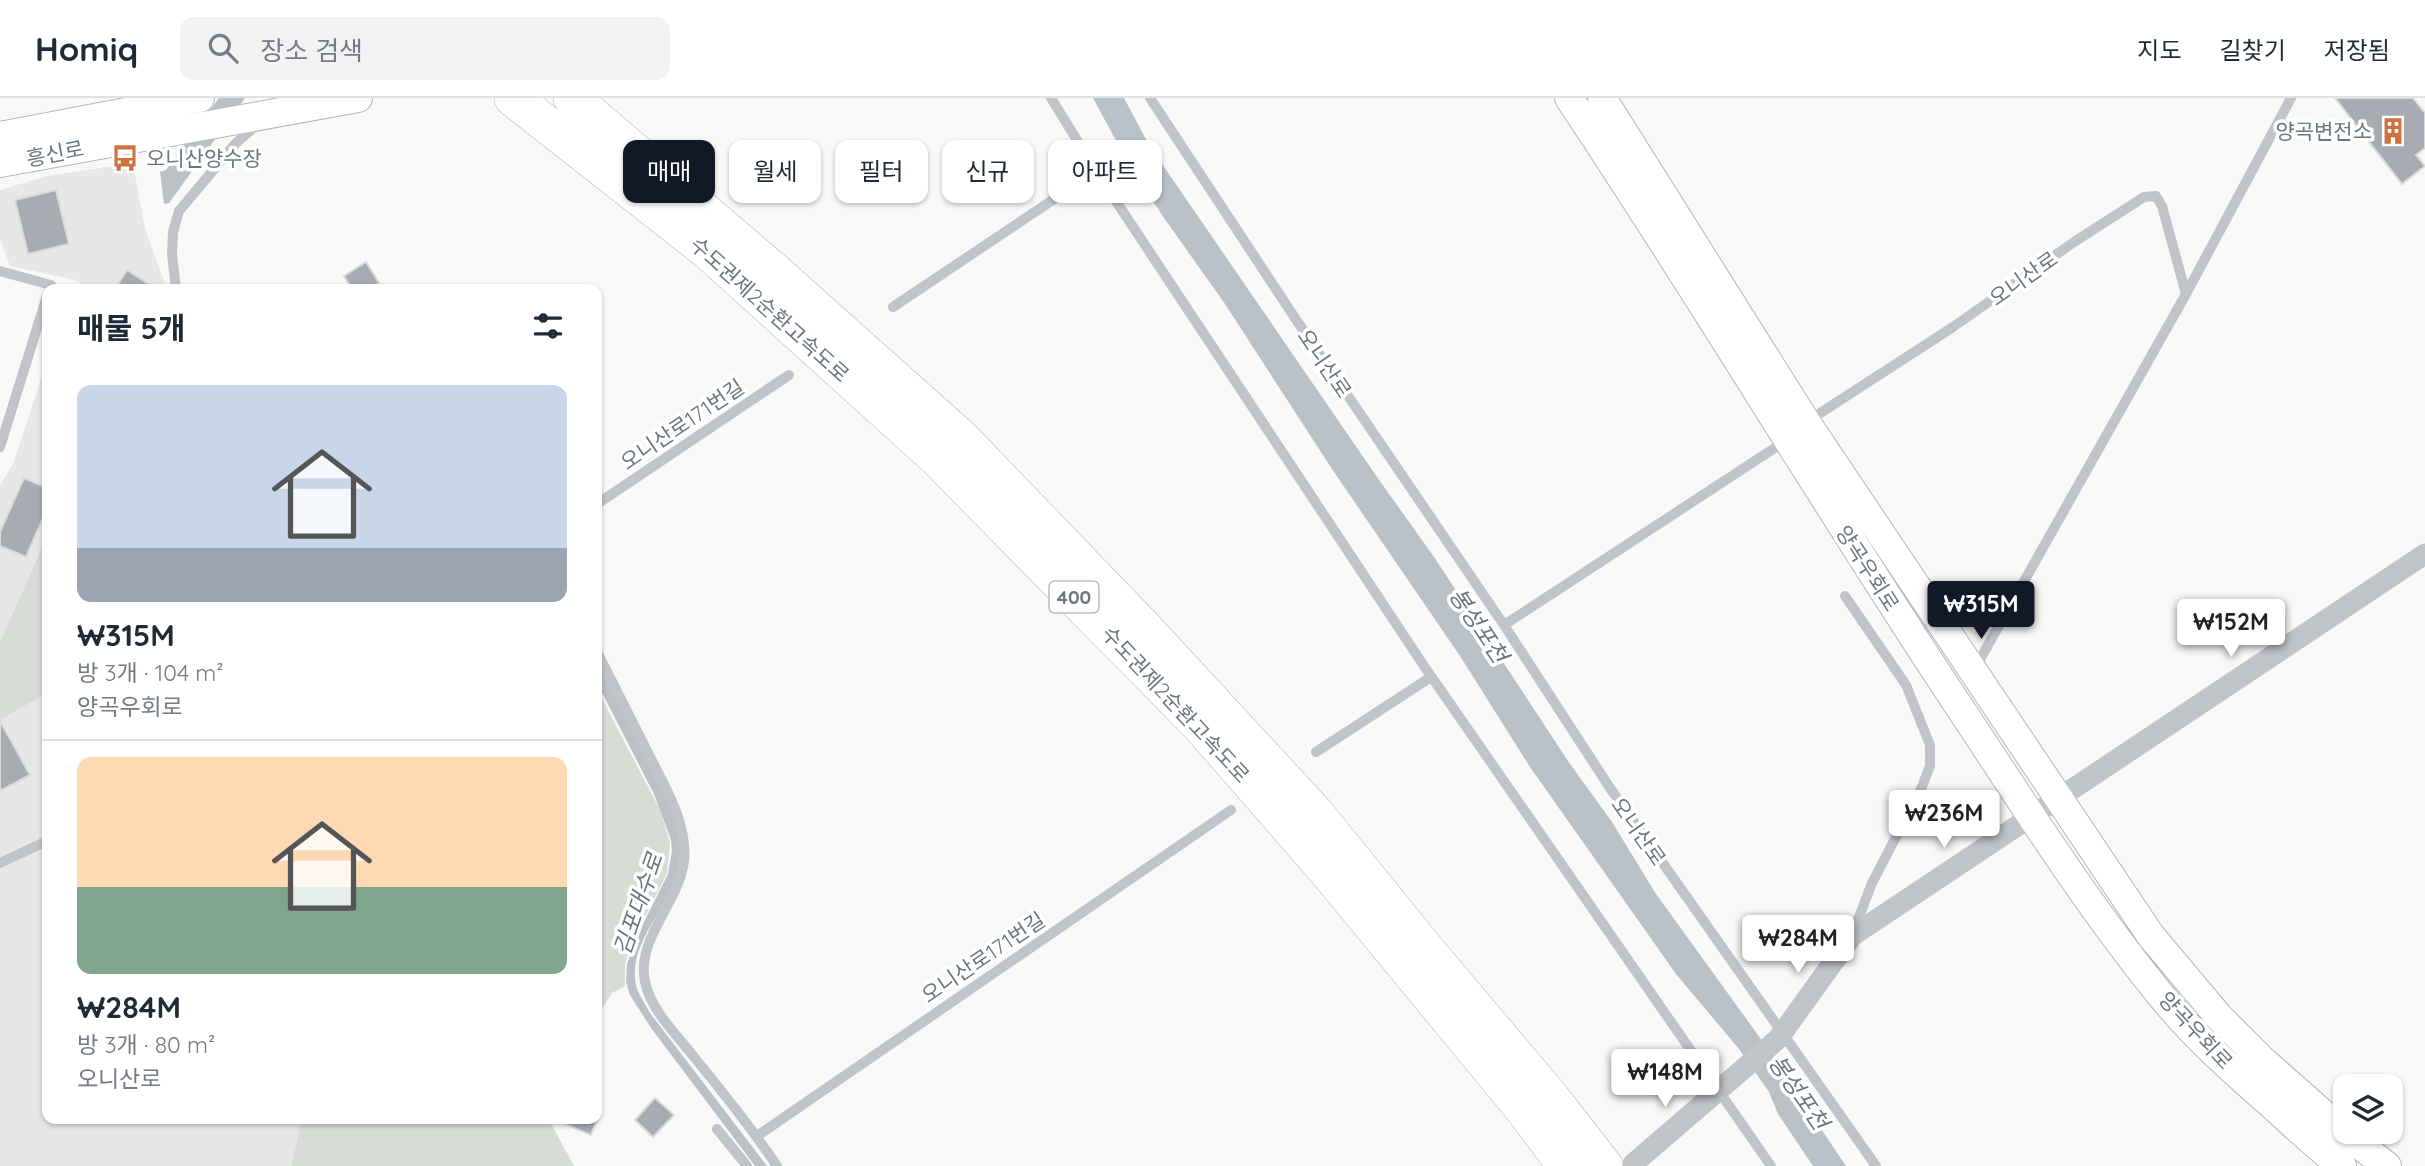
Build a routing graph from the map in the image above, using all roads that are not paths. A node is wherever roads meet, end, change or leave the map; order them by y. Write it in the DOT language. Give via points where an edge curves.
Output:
graph roads {
  1 [pos="358,98"];
  2 [pos="1051,98"];
  3 [pos="1150,98"];
  4 [pos="1569,98"];
  5 [pos="1602,98"];
  6 [pos="2291,98"];
  7 [pos="193,99"];
  8 [pos="577,102"];
  9 [pos="525,107"];
  10 [pos="263,110"];
  11 [pos="0,136"];
  12 [pos="1077,140"];
  13 [pos="0,163"];
  14 [pos="1048,203"];
  15 [pos="1117,203"];
  16 [pos="0,271"];
  17 [pos="175,284"];
  18 [pos="42,287"];
  19 [pos="2186,294"];
  20 [pos="893,307"];
  21 [pos="42,312"];
  22 [pos="789,375"];
  23 [pos="1796,431"];
  24 [pos="0,447"];
  25 [pos="602,501"];
  26 [pos="2425,554"];
  27 [pos="1845,596"];
  28 [pos="1504,625"];
  29 [pos="602,662"];
  30 [pos="1973,673"];
  31 [pos="1431,677"];
  32 [pos="1316,752"];
  33 [pos="2059,799"];
  34 [pos="1231,810"];
  35 [pos="2032,817"];
  36 [pos="42,843"];
  37 [pos="0,863"];
  38 [pos="1852,936"];
  39 [pos="1781,1035"];
  40 [pos="1721,1088"];
  41 [pos="718,1129"];
  42 [pos="757,1136"];
  43 [pos="1560,1142"];
  44 [pos="1619,1165"];
  45 [pos="747,1166"];
  46 [pos="777,1166"];
  47 [pos="1771,1166"];
  48 [pos="1876,1166"];
  49 [pos="2342,1166"];
  50 [pos="2387,1166"];
  1 -- 10 [label="main road, 흥신로"];
  2 -- 12 [label="lane"];
  3 -- 28 [label="lane, 오니산로"];
  4 -- 23 [label="main road, 양곡우회로"];
  5 -- 23 [label="main road, 양곡우회로"];
  6 -- 19 [label="lane"];
  7 -- 11 [label="main road, 흥신로"];
  8 -- 43 [label="highway, 수도권제2순환고속도로 / 400" via="961,438 1146,630 1315,813 1422,945"];
  9 -- 43 [label="highway, 수도권제2순환고속도로 / 400" via="708,251 957,478 1200,725"];
  10 -- 13 [label="main road, 흥신로"];
  10 -- 17 [label="lane" via="179,211 173,232"];
  14 -- 20 [label="lane"];
  15 -- 31 [label="lane"];
  16 -- 18 [label="lane"];
  19 -- 23 [label="lane, 오니산로" via="2162,206 2156,195 2144,197"];
  19 -- 30 [label="lane"];
  21 -- 24 [label="lane"];
  22 -- 25 [label="lane, 오니산로171번길"];
  23 -- 28 [label="lane, 오니산로"];
  23 -- 30 [label="main road, 양곡우회로"];
  23 -- 35 [label="main road, 양곡우회로" via="1893,608"];
  26 -- 33 [label="street"];
  27 -- 38 [label="lane" via="1906,685 1930,745 1930,766 1921,789 1872,883"];
  28 -- 39 [label="lane, 오니산로"];
  29 -- 42 [label="lane" via="666,789 684,839 682,874 645,954 646,985 661,1015"];
  30 -- 33 [label="main road, 양곡우회로"];
  31 -- 32 [label="lane"];
  31 -- 40 [label="lane"];
  33 -- 35 [label="street"];
  33 -- 50 [label="main road, 양곡우회로" via="2151,936 2219,1017 2302,1097"];
  34 -- 42 [label="lane, 오니산로171번길"];
  35 -- 38 [label="street"];
  35 -- 49 [label="main road, 양곡우회로" via="2164,999 2241,1078"];
  36 -- 37 [label="lane"];
  38 -- 39 [label="street"];
  39 -- 40 [label="street"];
  39 -- 48 [label="lane, 오니산로"];
  40 -- 44 [label="street"];
  40 -- 47 [label="lane"];
  41 -- 45 [label="lane"];
  42 -- 46 [label="lane"];
  43 -- 44 [label="highway, 수도권제2순환고속도로 / 400"];
}
